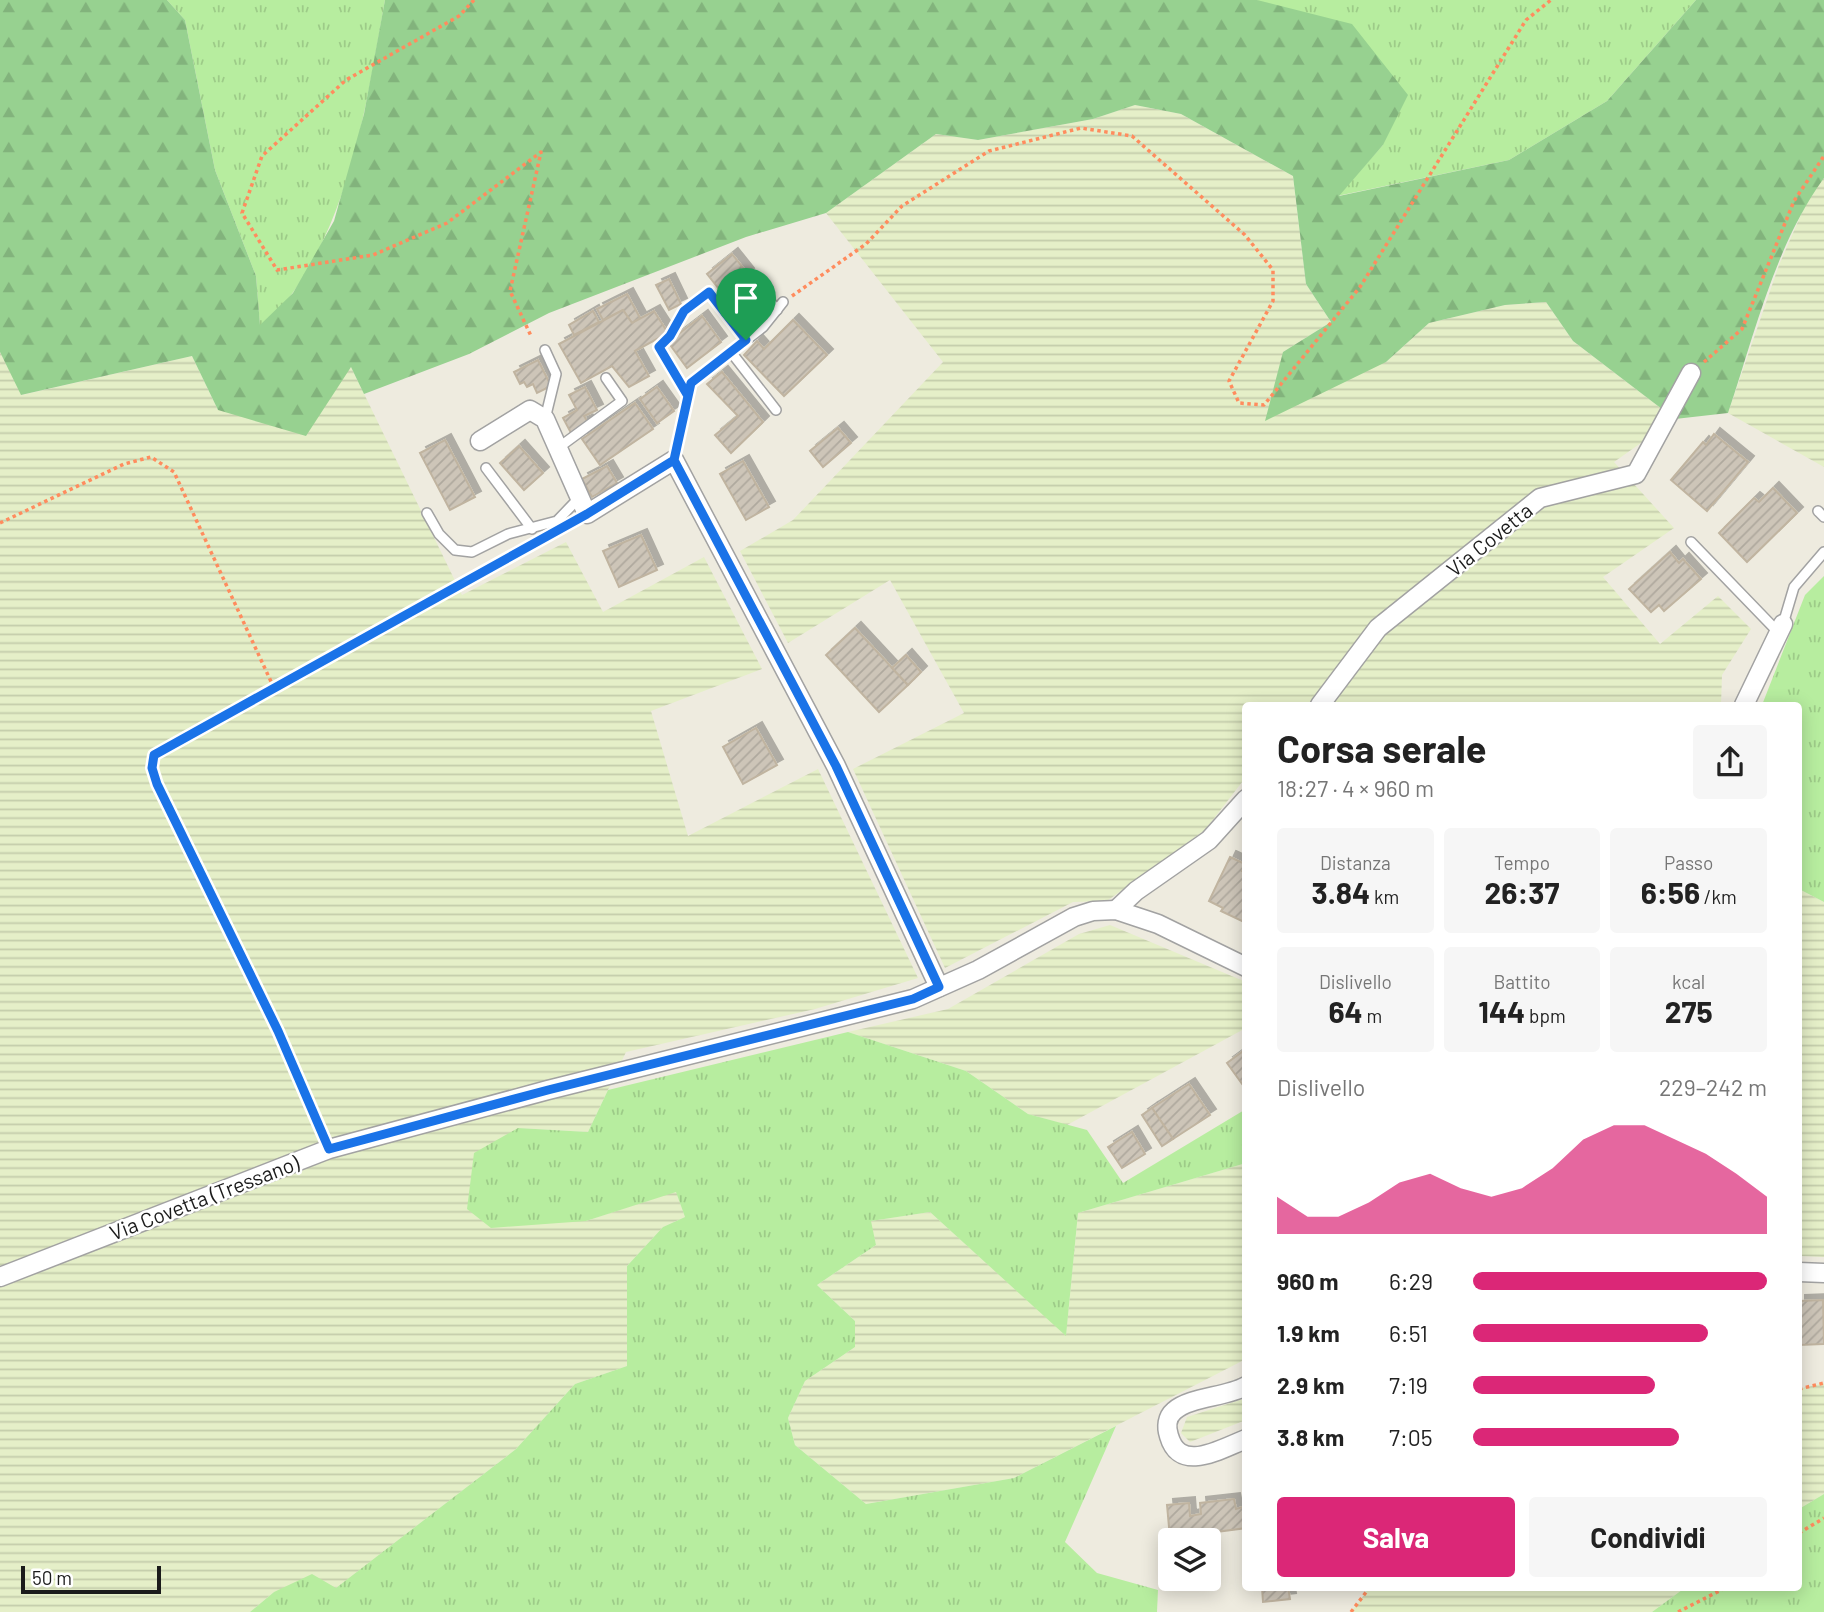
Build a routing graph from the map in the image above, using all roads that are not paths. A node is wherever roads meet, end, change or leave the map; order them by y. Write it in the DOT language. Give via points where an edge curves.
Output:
graph roads {
  1 [pos="752,279"];
  2 [pos="746,340"];
  3 [pos="545,350"];
  4 [pos="732,352"];
  5 [pos="1691,373"];
  6 [pos="606,379"];
  7 [pos="688,396"];
  8 [pos="776,410"];
  9 [pos="545,418"];
  10 [pos="480,441"];
  11 [pos="558,448"];
  12 [pos="674,460"];
  13 [pos="486,468"];
  14 [pos="579,498"];
  15 [pos="428,513"];
  16 [pos="532,529"];
  17 [pos="1691,542"];
  18 [pos="1824,552"];
  19 [pos="1781,628"];
  20 [pos="1322,702"];
  21 [pos="1745,702"];
  22 [pos="1242,804"];
  23 [pos="1116,910"];
  24 [pos="1242,965"];
  25 [pos="939,987"];
  26 [pos="1802,1272"];
  27 [pos="1824,1273"];
  28 [pos="0,1277"];
  29 [pos="1242,1387"];
  30 [pos="1242,1441"];
  1 -- 2 [label="lane" via="780,306"];
  2 -- 4 [label="lane"];
  2 -- 7 [label="lane" via="709,292 684,311 659,347"];
  3 -- 9 [label="lane" via="556,374"];
  4 -- 7 [label="lane" via="691,383"];
  4 -- 8 [label="lane"];
  5 -- 20 [label="street, Via Covetta" via="1636,474 1540,498 1378,628"];
  6 -- 11 [label="lane" via="621,401"];
  7 -- 12 [label="lane"];
  9 -- 10 [label="street" via="530,410"];
  9 -- 11 [label="street"];
  11 -- 14 [label="street"];
  12 -- 14 [label="street" via="587,514"];
  12 -- 25 [label="street" via="836,766"];
  13 -- 16 [label="lane"];
  14 -- 16 [label="lane" via="557,521"];
  15 -- 16 [label="lane" via="455,550 472,552 509,534"];
  17 -- 19 [label="lane"];
  18 -- 19 [label="lane" via="1794,587"];
  19 -- 21 [label="street"];
  22 -- 23 [label="street" via="1209,841"];
  23 -- 24 [label="street, Via Covetta (Tressano)" via="1158,923"];
  23 -- 25 [label="street, Via Covetta (Tressano)" via="1074,917"];
  25 -- 28 [label="street, Via Covetta (Tressano)" via="913,999 329,1149"];
  26 -- 27 [label="street"];
  29 -- 30 [label="street" via="1178,1408 1168,1419 1167,1430 1181,1456 1197,1457"];
}
